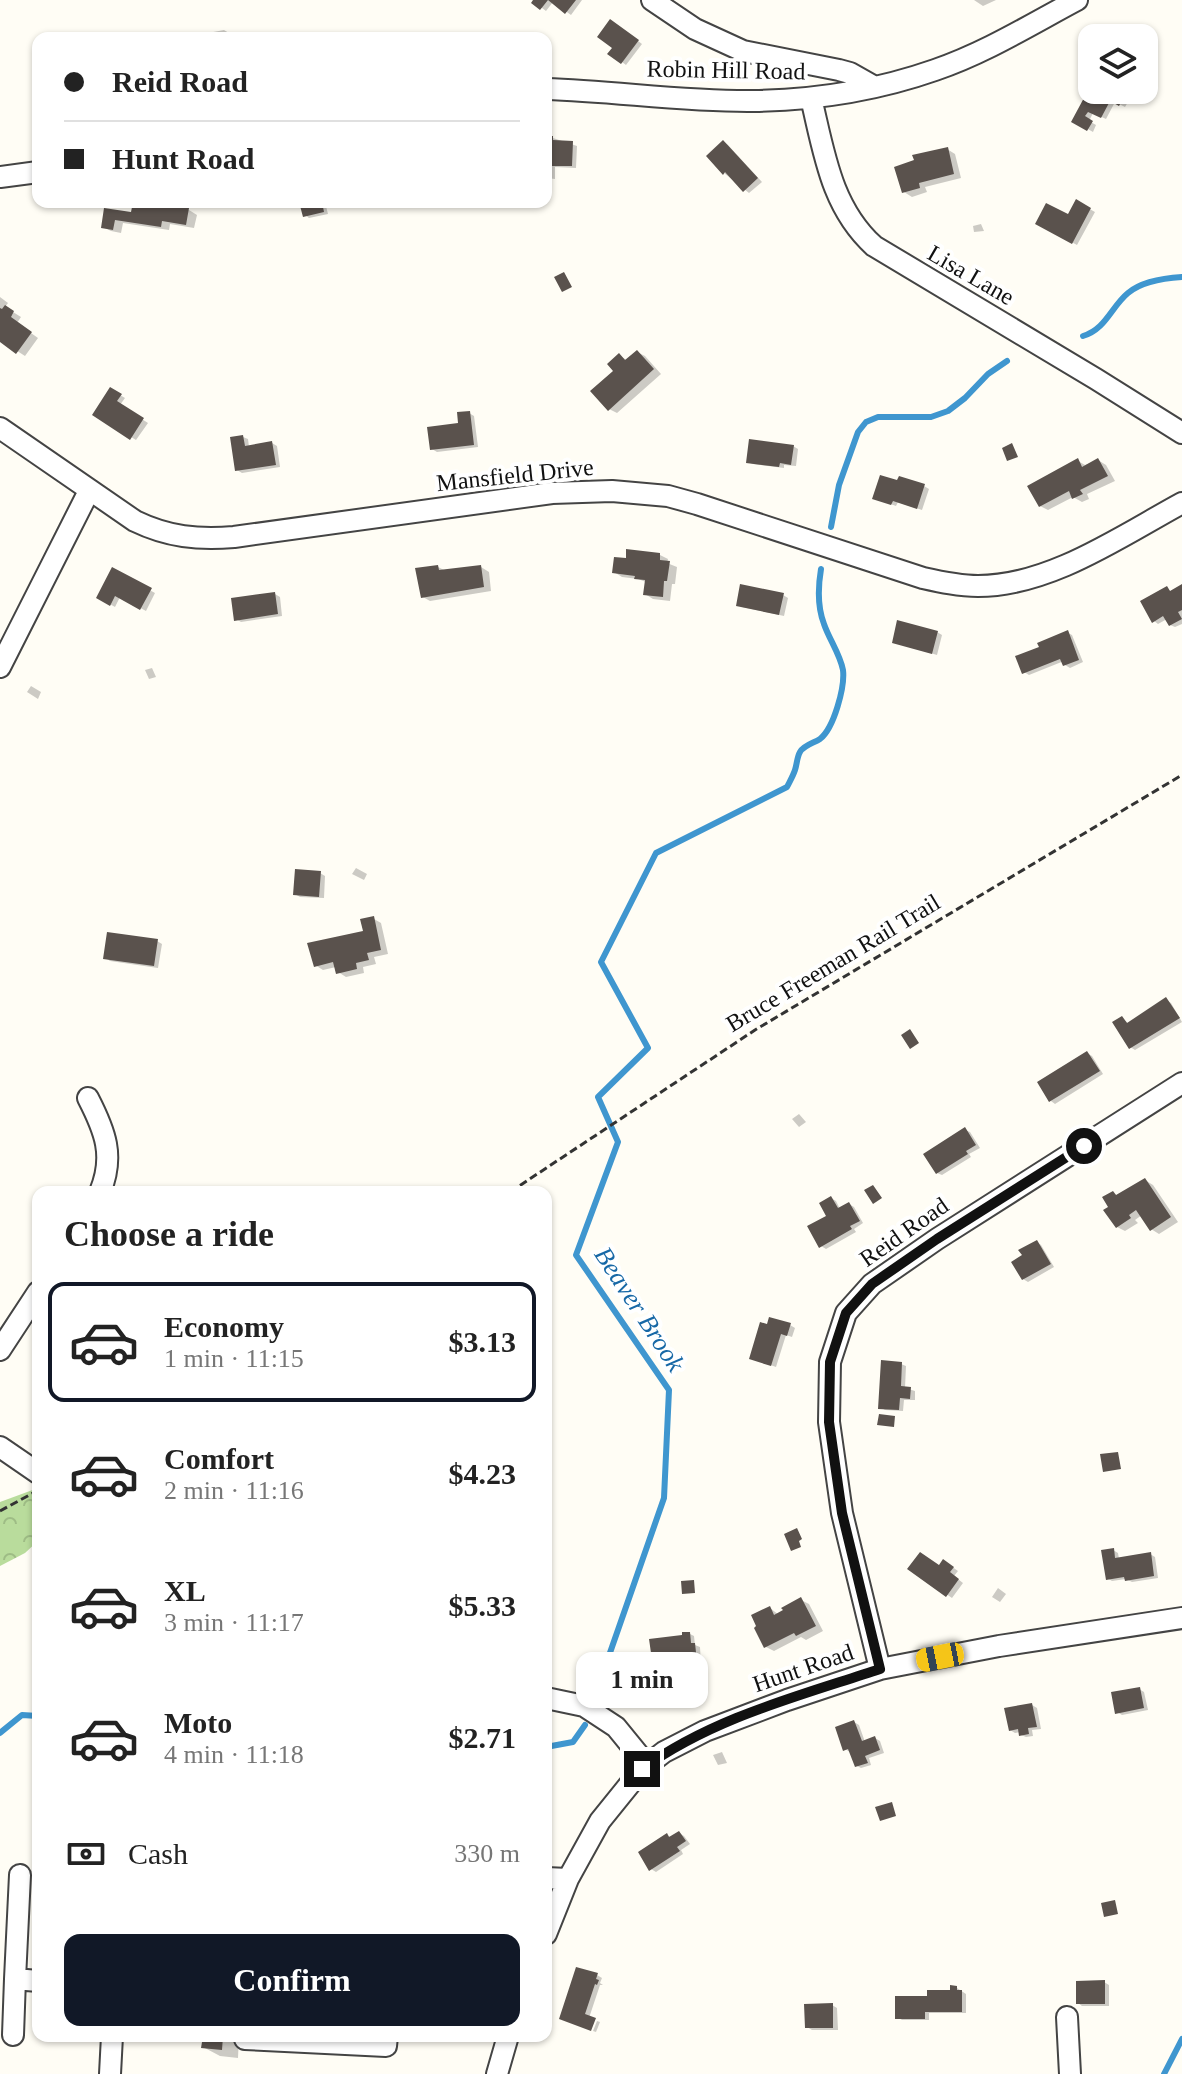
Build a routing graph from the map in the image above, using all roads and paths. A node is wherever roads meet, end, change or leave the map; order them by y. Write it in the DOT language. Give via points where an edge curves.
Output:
graph roads {
  1 [pos="652,0"];
  2 [pos="1077,0"];
  3 [pos="873,86"];
  4 [pos="552,89"];
  5 [pos="811,98"];
  6 [pos="32,173"];
  7 [pos="0,177"];
  8 [pos="0,428"];
  9 [pos="1182,433"];
  10 [pos="89,491"];
  11 [pos="1182,503"];
  12 [pos="0,667"];
  13 [pos="1182,775"];
  14 [pos="1182,1083"];
  15 [pos="88,1098"];
  16 [pos="102,1186"];
  17 [pos="519,1186"];
  18 [pos="32,1301"];
  19 [pos="0,1350"];
  20 [pos="0,1447"];
  21 [pos="32,1469"];
  22 [pos="32,1493"];
  23 [pos="0,1511"];
  24 [pos="1182,1618"];
  25 [pos="880,1669"];
  26 [pos="552,1699"];
  27 [pos="647,1765"];
  28 [pos="20,1875"];
  29 [pos="552,1878"];
  30 [pos="568,1879"];
  31 [pos="552,1919"];
  32 [pos="15,1979"];
  33 [pos="32,1980"];
  34 [pos="1067,2017"];
  35 [pos="13,2035"];
  36 [pos="112,2042"];
  37 [pos="305,2042"];
  38 [pos="386,2042"];
  39 [pos="506,2042"];
  40 [pos="110,2074"];
  41 [pos="497,2074"];
  42 [pos="1070,2074"];
  1 -- 3 [label="street" via="695,29 743,51 839,70"];
  2 -- 3 [label="street, Robin Hill Road" via="958,61"];
  3 -- 5 [label="street, Robin Hill Road"];
  4 -- 5 [label="street, Robin Hill Road" via="726,101"];
  5 -- 9 [label="street, Lisa Lane" via="836,193 858,232 891,258"];
  6 -- 7 [label="street"];
  8 -- 10 [label="street, Mansfield Drive"];
  10 -- 11 [label="street, Mansfield Drive" via="152,530 193,539 552,493 641,493 743,517 923,578 977,586 1048,572"];
  10 -- 12 [label="street"];
  13 -- 17 [label="path, Bruce Freeman Rail Trail" via="755,1030"];
  14 -- 25 [label="street, Reid Road" via="937,1239 872,1284 846,1313 830,1362 829,1422 842,1513"];
  15 -- 16 [label="street" via="108,1149"];
  18 -- 19 [label="street"];
  20 -- 21 [label="street"];
  22 -- 23 [label="path"];
  24 -- 25 [label="street, Hunt Road"];
  25 -- 27 [label="street, Hunt Road" via="705,1731"];
  26 -- 27 [label="street" via="584,1706 616,1727"];
  27 -- 30 [label="street, Hunt Road" via="600,1821"];
  28 -- 32 [label="street"];
  29 -- 30 [label="street"];
  30 -- 31 [label="street, Hunt Road"];
  32 -- 33 [label="street"];
  32 -- 35 [label="street"];
  34 -- 42 [label="street"];
  36 -- 40 [label="street"];
  37 -- 38 [label="street"];
  39 -- 41 [label="street"];
}
